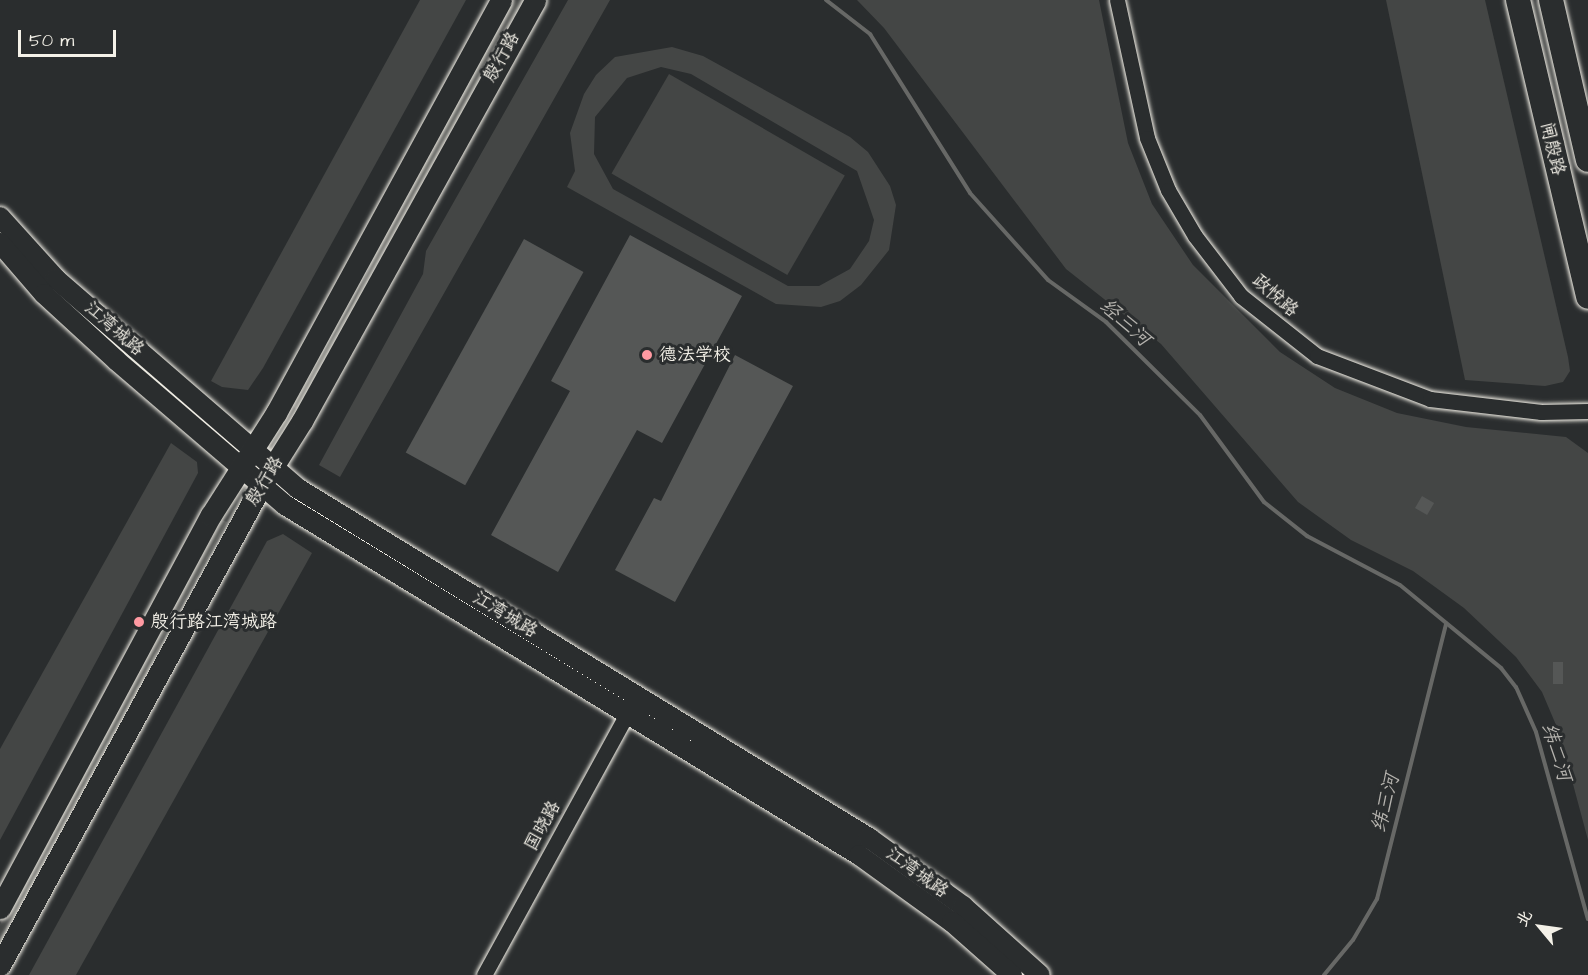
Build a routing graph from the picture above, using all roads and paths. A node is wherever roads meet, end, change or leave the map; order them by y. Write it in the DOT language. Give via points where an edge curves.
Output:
graph roads {
  1 [pos="501,0"];
  2 [pos="535,0"];
  3 [pos="1117,0"];
  4 [pos="1518,0"];
  5 [pos="1551,0"];
  6 [pos="1588,160"];
  7 [pos="0,217"];
  8 [pos="0,243"];
  9 [pos="1588,297"];
  10 [pos="1588,411"];
  11 [pos="250,449"];
  12 [pos="239,468"];
  13 [pos="267,477"];
  14 [pos="636,695"];
  15 [pos="627,713"];
  16 [pos="0,909"];
  17 [pos="0,965"];
  18 [pos="484,975"];
  19 [pos="1012,975"];
  20 [pos="1040,975"];
  1 -- 11 [label="main road, 殷行路" via="276,413"];
  2 -- 13 [label="main road, 殷行路"];
  3 -- 10 [label="street, 政悦路" via="1147,138 1164,180 1195,236 1241,296 1317,356 1430,399 1541,412"];
  4 -- 9 [label="main road, 闸殷路"];
  5 -- 6 [label="main road, 闸殷路"];
  7 -- 11 [label="street, 江湾城路" via="56,279"];
  8 -- 12 [label="street, 江湾城路" via="52,302"];
  11 -- 12 [label="main road, 殷行路"];
  11 -- 13 [label="street, 江湾城路"];
  12 -- 13 [label="street, 江湾城路"];
  12 -- 16 [label="main road, 殷行路"];
  13 -- 14 [label="street, 江湾城路" via="318,503"];
  13 -- 15 [label="street, 江湾城路" via="313,524"];
  13 -- 17 [label="main road, 殷行路"];
  14 -- 15 [label="street, 国晓路"];
  14 -- 20 [label="street, 江湾城路" via="869,838 963,906"];
  15 -- 18 [label="street, 国晓路"];
  15 -- 19 [label="street, 江湾城路" via="858,855 952,922"];
}
